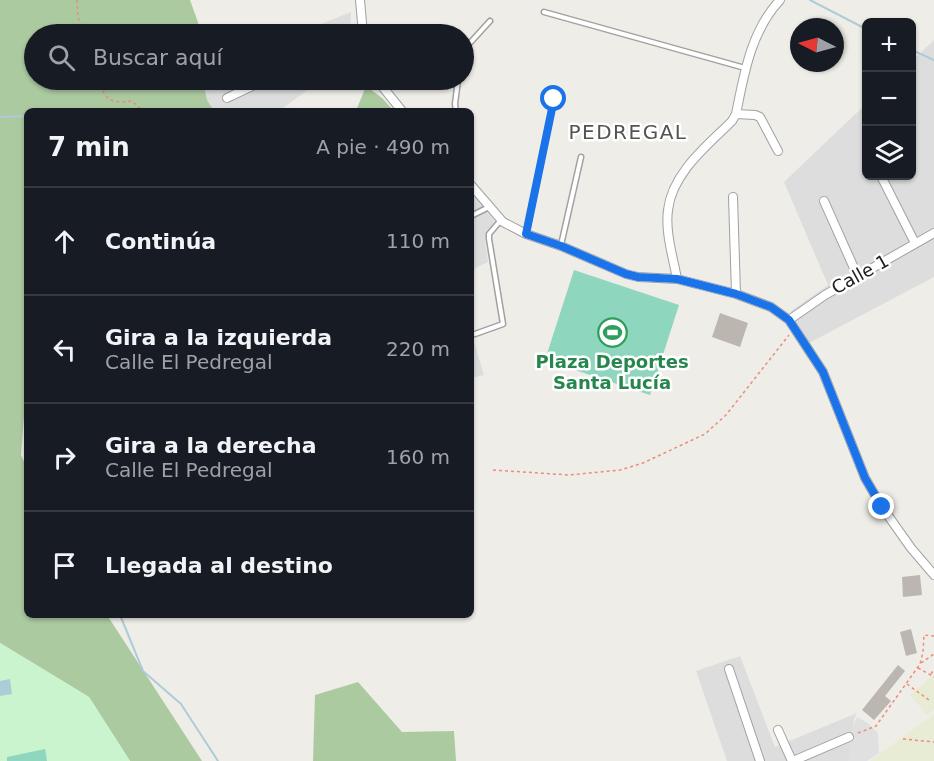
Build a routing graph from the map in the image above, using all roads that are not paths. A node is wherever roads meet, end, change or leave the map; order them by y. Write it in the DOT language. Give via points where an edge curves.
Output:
graph roads {
  1 [pos="360,0"];
  2 [pos="780,0"];
  3 [pos="544,12"];
  4 [pos="490,21"];
  5 [pos="360,24"];
  6 [pos="474,39"];
  7 [pos="745,68"];
  8 [pos="244,90"];
  9 [pos="385,90"];
  10 [pos="456,90"];
  11 [pos="227,98"];
  12 [pos="554,99"];
  13 [pos="400,108"];
  14 [pos="455,108"];
  15 [pos="736,114"];
  16 [pos="778,151"];
  17 [pos="581,157"];
  18 [pos="883,180"];
  19 [pos="474,188"];
  20 [pos="733,196"];
  21 [pos="824,201"];
  22 [pos="490,206"];
  23 [pos="474,214"];
  24 [pos="501,219"];
  25 [pos="934,233"];
  26 [pos="526,234"];
  27 [pos="915,243"];
  28 [pos="561,246"];
  29 [pos="858,277"];
  30 [pos="677,279"];
  31 [pos="736,294"];
  32 [pos="789,320"];
  33 [pos="475,334"];
  34 [pos="934,575"];
  35 [pos="729,669"];
  36 [pos="778,730"];
  37 [pos="849,737"];
  38 [pos="760,761"];
  39 [pos="793,761"];
  1 -- 5 [label="street"];
  2 -- 7 [label="street" via="759,32"];
  3 -- 7 [label="lane"];
  4 -- 6 [label="lane"];
  7 -- 15 [label="street"];
  8 -- 11 [label="street"];
  9 -- 13 [label="street"];
  10 -- 14 [label="lane"];
  12 -- 26 [label="lane"];
  15 -- 16 [label="street" via="760,117"];
  15 -- 30 [label="street" via="696,156 672,195 669,235"];
  17 -- 28 [label="lane"];
  18 -- 27 [label="street"];
  19 -- 22 [label="street"];
  20 -- 31 [label="street"];
  21 -- 29 [label="street"];
  22 -- 23 [label="lane"];
  22 -- 24 [label="street"];
  24 -- 26 [label="street"];
  24 -- 33 [label="lane" via="489,239 503,324"];
  25 -- 27 [label="street, Calle 1"];
  26 -- 28 [label="street"];
  27 -- 29 [label="street, Calle 1"];
  28 -- 30 [label="street" via="626,274"];
  29 -- 32 [label="street, Calle 1"];
  30 -- 31 [label="street"];
  31 -- 32 [label="street" via="771,307"];
  32 -- 34 [label="street" via="823,372 871,488"];
  35 -- 38 [label="street"];
  36 -- 39 [label="street"];
  37 -- 39 [label="street"];
}
